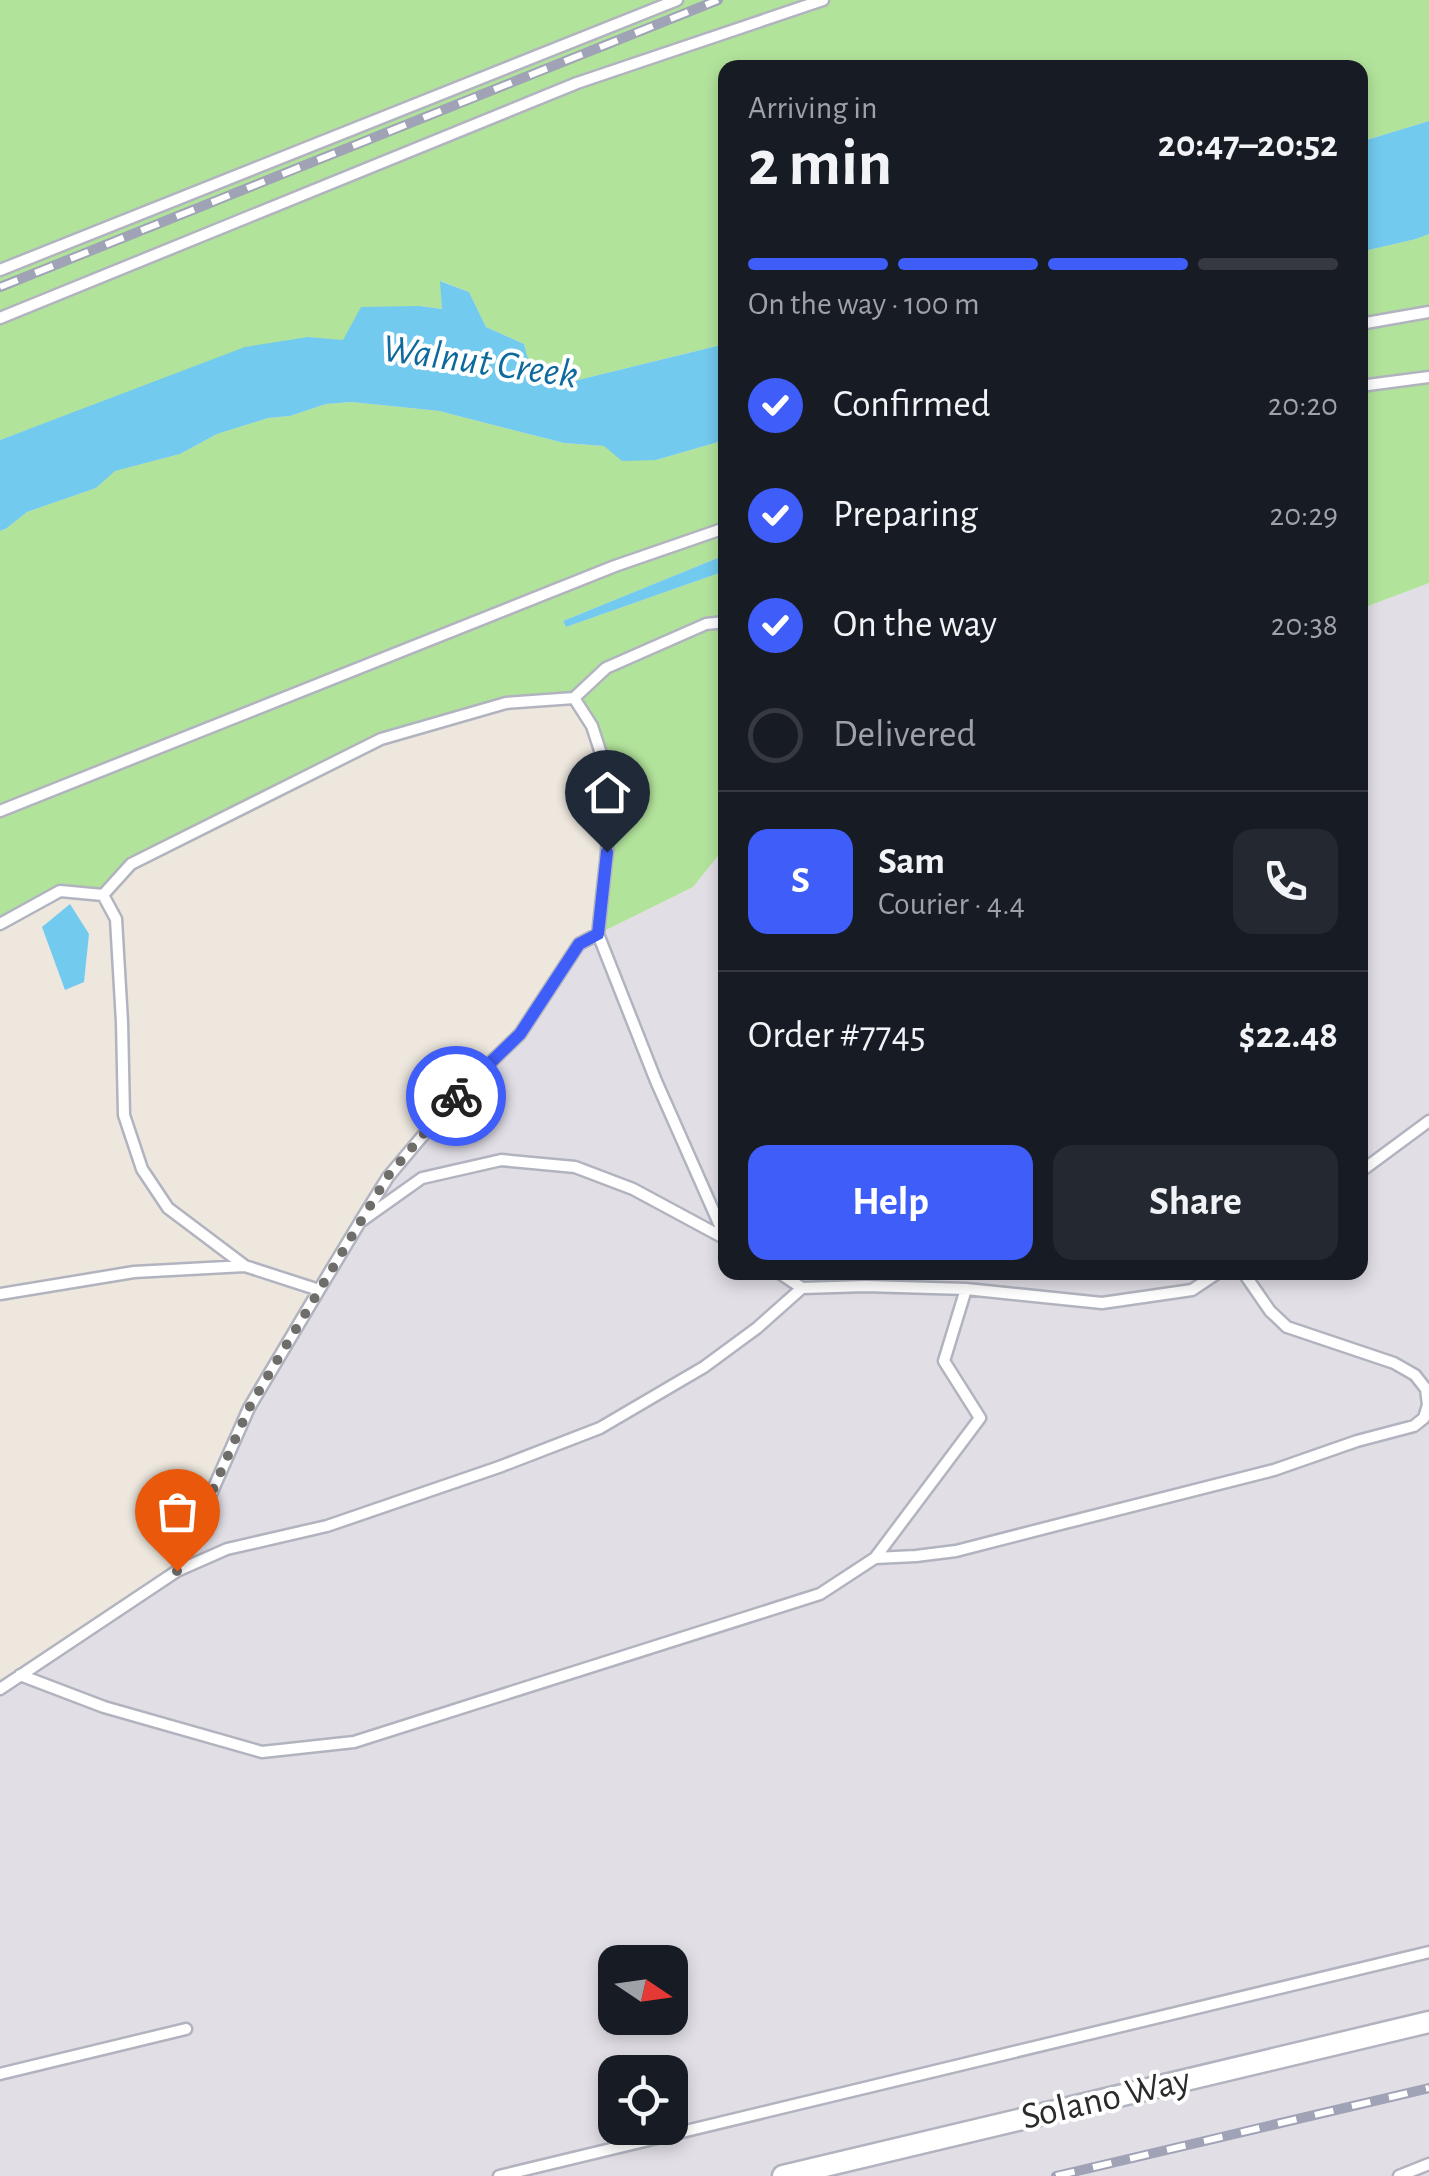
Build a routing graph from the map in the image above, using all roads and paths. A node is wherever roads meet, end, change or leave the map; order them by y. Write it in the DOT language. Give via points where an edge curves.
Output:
graph roads {
  1 [pos="677,0"];
  2 [pos="823,0"];
  3 [pos="0,270"];
  4 [pos="1429,312"];
  5 [pos="0,318"];
  6 [pos="1368,323"];
  7 [pos="1429,378"];
  8 [pos="1368,385"];
  9 [pos="718,530"];
  10 [pos="718,623"];
  11 [pos="574,698"];
  12 [pos="0,811"];
  13 [pos="103,895"];
  14 [pos="0,924"];
  15 [pos="598,934"];
  16 [pos="1429,1122"];
  17 [pos="1368,1166"];
  18 [pos="360,1222"];
  19 [pos="718,1222"];
  20 [pos="718,1234"];
  21 [pos="245,1266"];
  22 [pos="790,1280"];
  23 [pos="1207,1280"];
  24 [pos="1249,1280"];
  25 [pos="802,1288"];
  26 [pos="966,1288"];
  27 [pos="319,1290"];
  28 [pos="0,1294"];
  29 [pos="875,1558"];
  30 [pos="177,1571"];
  31 [pos="20,1676"];
  32 [pos="0,1689"];
  33 [pos="1429,1952"];
  34 [pos="1429,2022"];
  35 [pos="186,2029"];
  36 [pos="0,2074"];
  37 [pos="1429,2164"];
  38 [pos="499,2176"];
  39 [pos="783,2176"];
  40 [pos="1400,2176"];
  1 -- 3 [label="lane"];
  2 -- 5 [label="lane" via="577,84"];
  4 -- 6 [label="lane"];
  7 -- 8 [label="lane"];
  9 -- 12 [label="lane"];
  10 -- 11 [label="lane" via="606,668"];
  11 -- 13 [label="lane" via="506,703 381,738 131,864"];
  11 -- 15 [label="lane" via="592,726 610,780"];
  13 -- 14 [label="lane" via="60,890"];
  13 -- 21 [label="lane" via="116,920 124,1116 142,1169 168,1208"];
  15 -- 18 [label="lane" via="579,944 520,1034 388,1176"];
  15 -- 19 [label="lane"];
  16 -- 17 [label="lane"];
  18 -- 20 [label="lane" via="422,1178 501,1160 576,1166"];
  18 -- 27 [label="lane"];
  21 -- 27 [label="lane"];
  21 -- 28 [label="lane" via="134,1272"];
  22 -- 25 [label="lane"];
  23 -- 26 [label="lane" via="1192,1290 1102,1303"];
  24 -- 29 [label="lane" via="1287,1327 1416,1376 1426,1389 1424,1418 1274,1470 956,1551"];
  25 -- 26 [label="lane"];
  25 -- 30 [label="lane" via="704,1366 600,1428 327,1526 228,1550"];
  26 -- 29 [label="lane" via="944,1361 980,1418"];
  27 -- 30 [label="lane" via="249,1408"];
  29 -- 31 [label="lane" via="820,1594 354,1742 262,1752"];
  30 -- 31 [label="lane"];
  31 -- 32 [label="lane"];
  33 -- 38 [label="lane"];
  34 -- 39 [label="street, Solano Way"];
  35 -- 36 [label="lane"];
  37 -- 40 [label="lane"];
}
